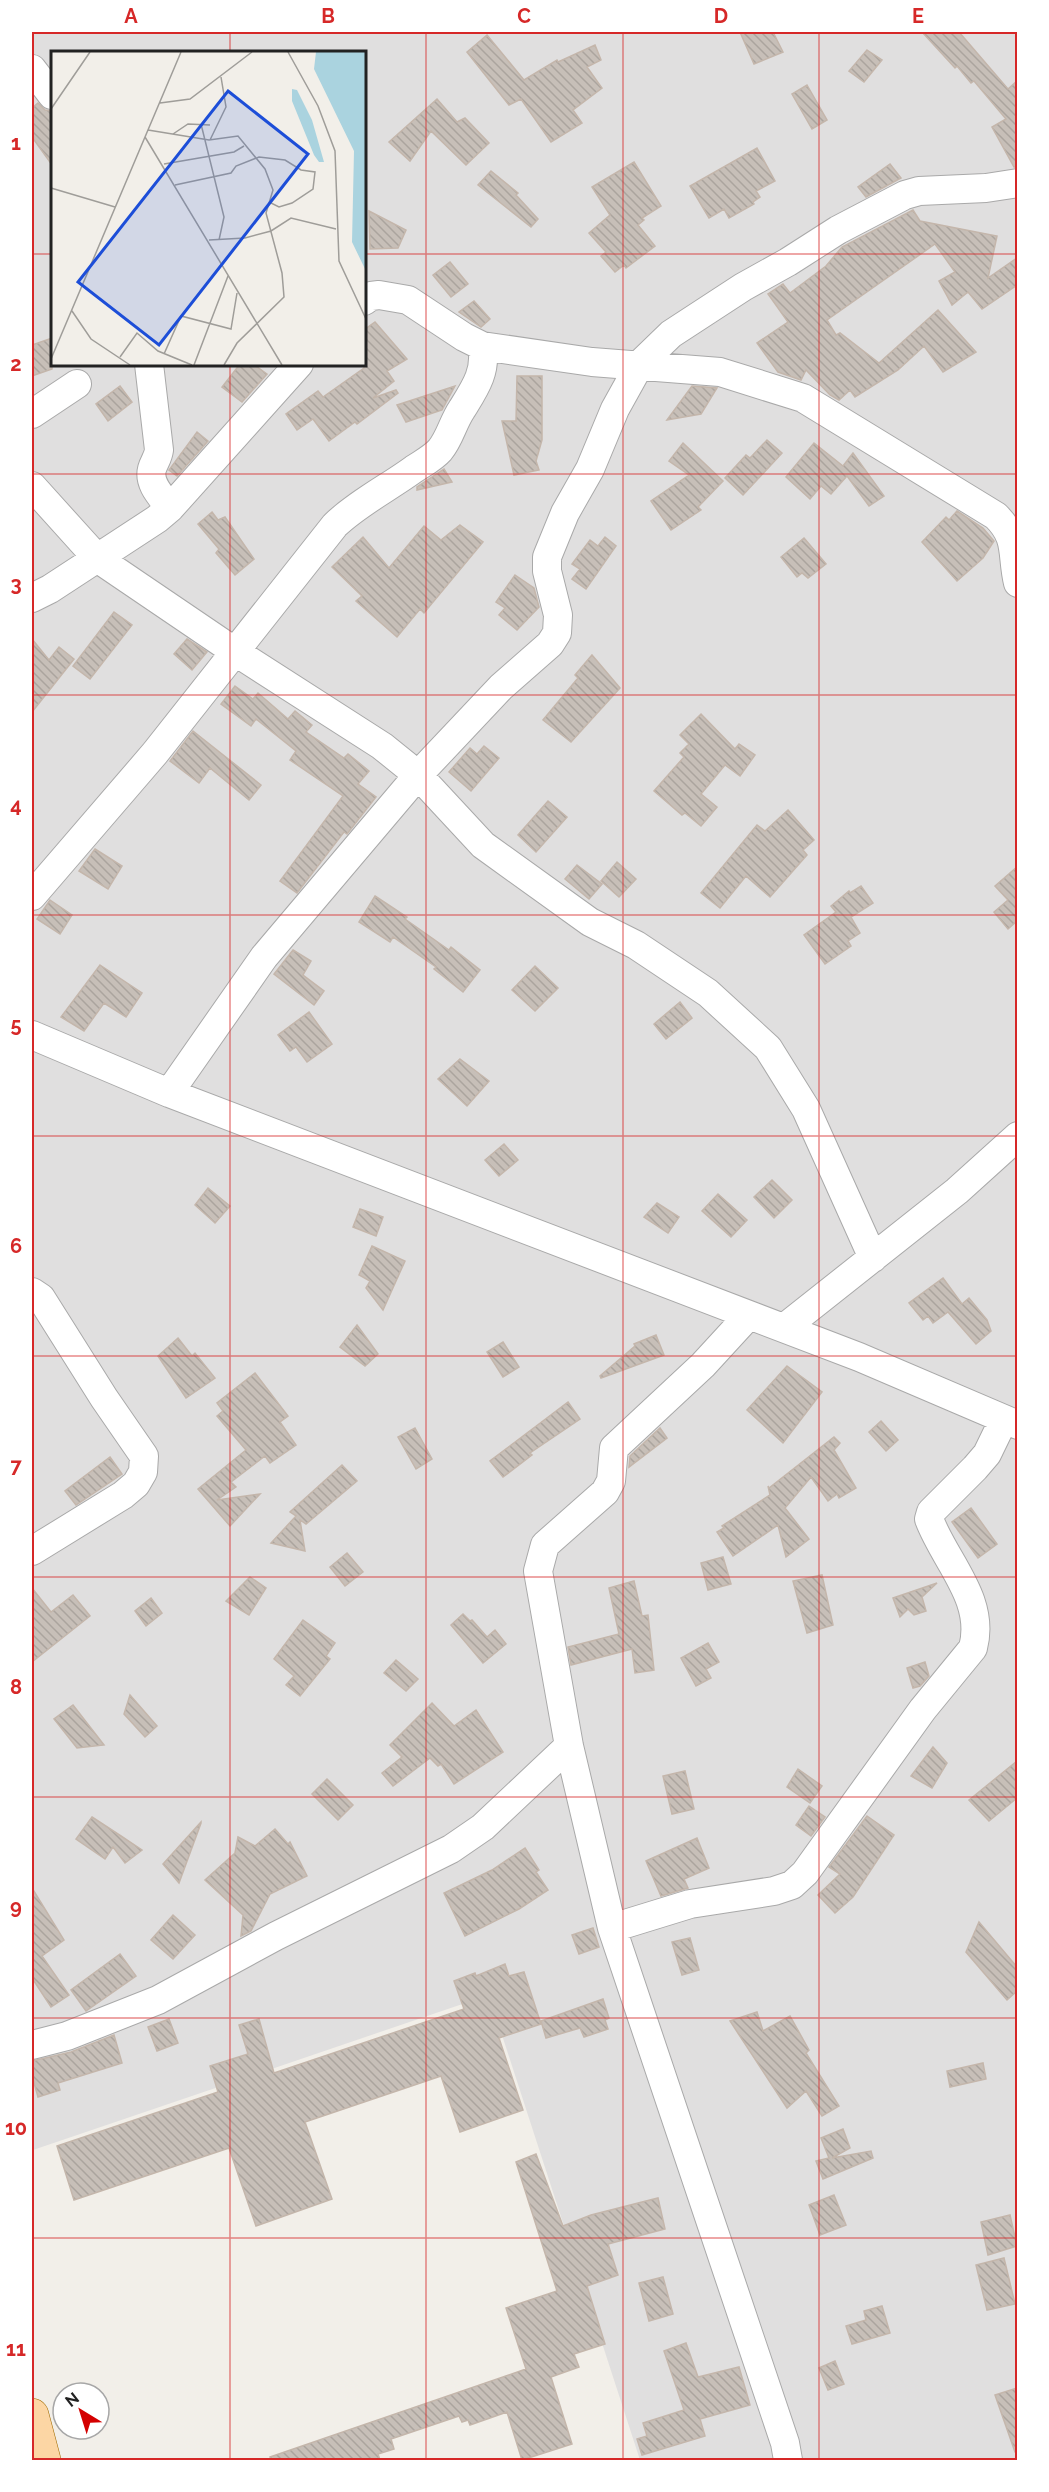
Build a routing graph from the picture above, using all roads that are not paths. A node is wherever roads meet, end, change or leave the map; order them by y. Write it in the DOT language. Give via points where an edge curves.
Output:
graph roads {
  1 [pos="32,69"];
  2 [pos="51,94"];
  3 [pos="1017,183"];
  4 [pos="366,300"];
  5 [pos="482,346"];
  6 [pos="640,364"];
  7 [pos="148,366"];
  8 [pos="297,366"];
  9 [pos="76,384"];
  10 [pos="32,414"];
  11 [pos="32,486"];
  12 [pos="170,508"];
  13 [pos="97,558"];
  14 [pos="1017,583"];
  15 [pos="32,598"];
  16 [pos="234,651"];
  17 [pos="418,775"];
  18 [pos="32,896"];
  19 [pos="32,1035"];
  20 [pos="169,1093"];
  21 [pos="1017,1136"];
  22 [pos="873,1258"];
  23 [pos="32,1292"];
  24 [pos="748,1316"];
  25 [pos="784,1328"];
  26 [pos="1011,1422"];
  27 [pos="32,1551"];
  28 [pos="569,1746"];
  29 [pos="612,1928"];
  30 [pos="32,2045"];
  31 [pos="32,2415"];
  32 [pos="44,2460"];
  33 [pos="788,2460"];
  1 -- 2 [label="street"];
  3 -- 6 [label="street" via="919,190 905,195 837,230 743,287 671,334"];
  4 -- 5 [label="street" via="379,295 408,300"];
  5 -- 6 [label="street"];
  5 -- 16 [label="street" via="482,374 440,450 347,513"];
  6 -- 14 [label="street" via="720,372 803,398 996,516 1013,540"];
  6 -- 17 [label="street" via="547,556 558,615 557,633"];
  7 -- 12 [label="street" via="159,450 152,482"];
  8 -- 12 [label="street"];
  9 -- 10 [label="street"];
  11 -- 13 [label="street"];
  12 -- 13 [label="street"];
  13 -- 15 [label="street"];
  13 -- 16 [label="street"];
  16 -- 17 [label="street" via="382,746"];
  16 -- 18 [label="street" via="155,753"];
  17 -- 20 [label="street" via="264,957"];
  17 -- 22 [label="street" via="483,845 590,922 636,945 708,993 768,1048 806,1109"];
  19 -- 20 [label="street"];
  20 -- 24 [label="street"];
  21 -- 22 [label="street" via="957,1191"];
  22 -- 25 [label="street"];
  23 -- 27 [label="street" via="40,1298 144,1456 143,1472 136,1484"];
  24 -- 25 [label="street"];
  24 -- 28 [label="street" via="703,1365 621,1440 614,1448 611,1481 605,1492 545,1545 538,1571"];
  25 -- 26 [label="street"];
  26 -- 29 [label="street" via="975,1468 931,1512 930,1519 969,1594 976,1636 973,1648 805,1873 792,1885 774,1892 690,1904"];
  28 -- 29 [label="street"];
  28 -- 30 [label="street" via="483,1827 451,1849 158,2000 67,2036"];
  29 -- 33 [label="street" via="782,2432"];
  31 -- 32 [label="main road"];
}
